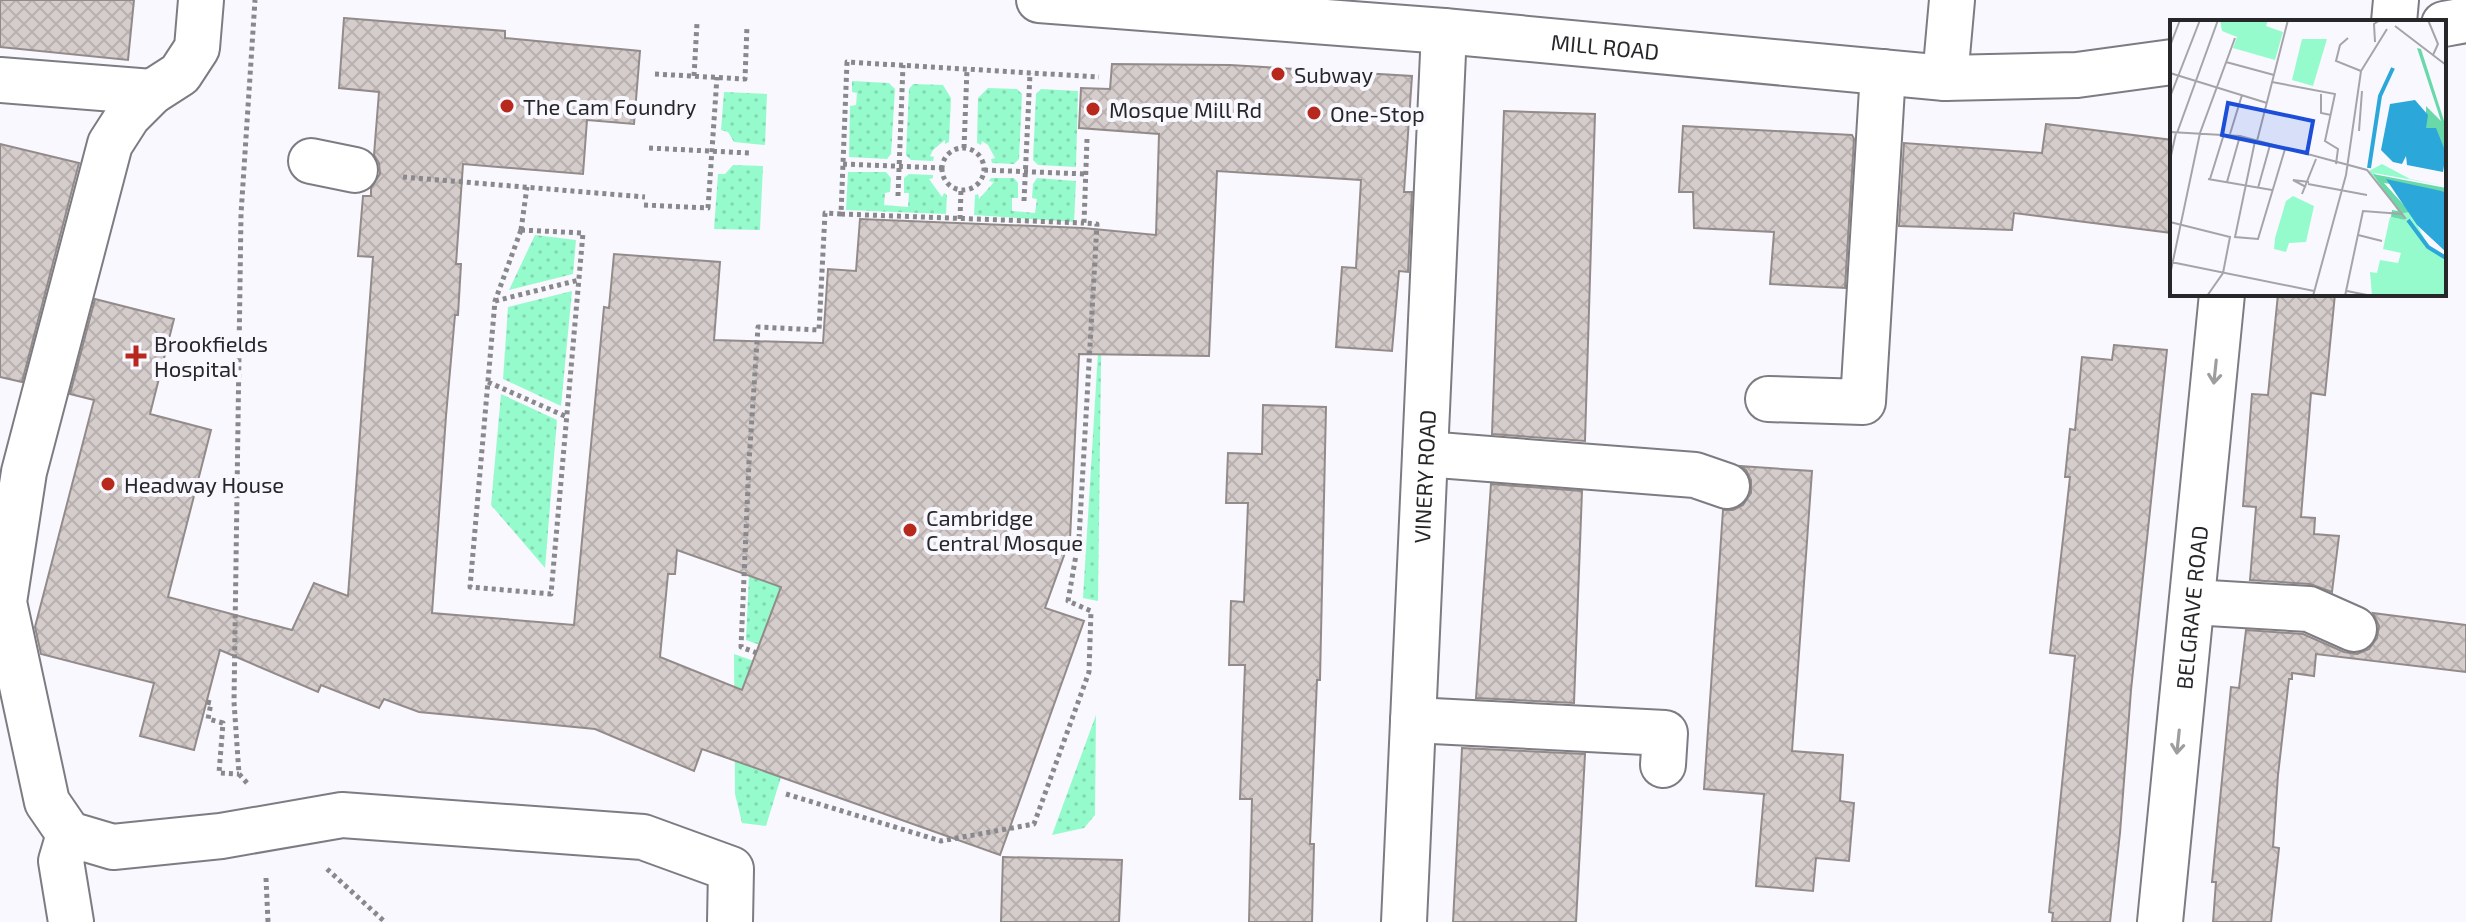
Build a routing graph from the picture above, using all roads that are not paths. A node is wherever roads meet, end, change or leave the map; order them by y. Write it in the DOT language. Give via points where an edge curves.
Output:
graph roads {
  1 [pos="201,0"];
  2 [pos="1952,0"];
  3 [pos="2396,0"];
  4 [pos="1051,1"];
  5 [pos="1496,18"];
  6 [pos="2394,20"];
  7 [pos="2466,20"];
  8 [pos="2446,24"];
  9 [pos="1444,31"];
  10 [pos="2170,62"];
  11 [pos="1883,72"];
  12 [pos="1945,78"];
  13 [pos="0,80"];
  14 [pos="152,92"];
  15 [pos="311,161"];
  16 [pos="355,170"];
  17 [pos="2222,296"];
  18 [pos="1768,399"];
  19 [pos="1425,454"];
  20 [pos="1727,486"];
  21 [pos="2192,602"];
  22 [pos="2354,629"];
  23 [pos="1413,720"];
  24 [pos="1663,765"];
  25 [pos="69,834"];
  26 [pos="71,922"];
  27 [pos="730,922"];
  28 [pos="1404,922"];
  29 [pos="2160,922"];
  1 -- 14 [label="street" via="197,48 180,74"];
  2 -- 12 [label="street"];
  3 -- 6 [label="street"];
  4 -- 9 [label="street, MILL ROAD"];
  5 -- 9 [label="street, MILL ROAD"];
  5 -- 11 [label="street, MILL ROAD"];
  7 -- 8 [label="street"];
  9 -- 19 [label="street, VINERY ROAD"];
  10 -- 12 [label="street, MILL ROAD" via="2077,75"];
  11 -- 12 [label="street, MILL ROAD"];
  11 -- 18 [label="street" via="1863,402"];
  13 -- 14 [label="street"];
  14 -- 25 [label="street" via="110,144 24,472 4,602 47,802"];
  15 -- 16 [label="street"];
  17 -- 21 [label="street, BELGRAVE ROAD, one-way"];
  19 -- 20 [label="street" via="1695,475"];
  19 -- 23 [label="street, VINERY ROAD"];
  21 -- 22 [label="street" via="2309,609"];
  21 -- 29 [label="street, BELGRAVE ROAD, one-way"];
  23 -- 24 [label="street" via="1665,733"];
  23 -- 28 [label="street, VINERY ROAD"];
  25 -- 26 [label="street" via="61,861"];
  25 -- 27 [label="street" via="113,847 221,836 342,815 643,837 731,869"];
}
